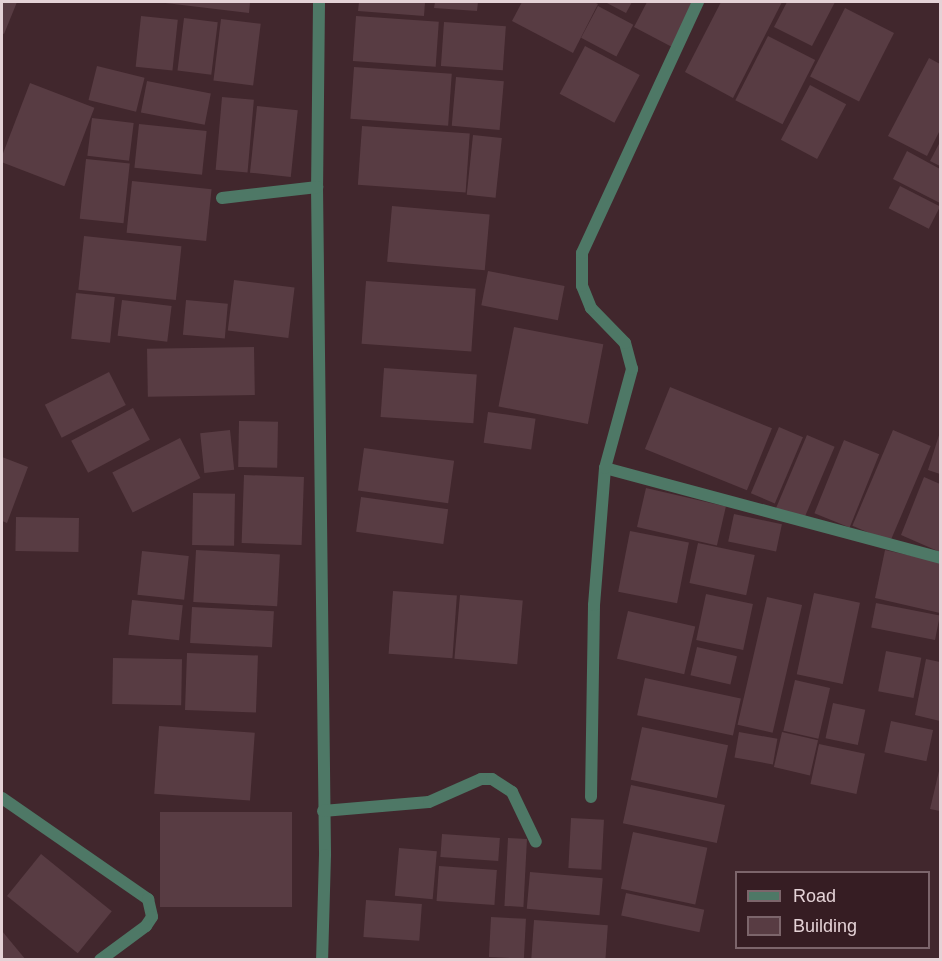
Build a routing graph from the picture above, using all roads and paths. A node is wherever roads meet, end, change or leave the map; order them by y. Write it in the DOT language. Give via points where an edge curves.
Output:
graph roads {
  1 [pos="319,2"];
  2 [pos="698,2"];
  3 [pos="317,187"];
  4 [pos="222,198"];
  5 [pos="605,468"];
  6 [pos="940,558"];
  7 [pos="591,797"];
  8 [pos="2,798"];
  9 [pos="323,811"];
  10 [pos="536,842"];
  11 [pos="100,960"];
  12 [pos="322,960"];
  1 -- 3 [label="street"];
  2 -- 5 [label="street" via="582,253 582,286 591,308 616,332 632,356 632,369"];
  3 -- 4 [label="street"];
  3 -- 9 [label="street"];
  5 -- 6 [label="street"];
  5 -- 7 [label="street" via="594,605"];
  8 -- 11 [label="street" via="148,899 152,917 146,926"];
  9 -- 10 [label="street" via="429,802 481,779 492,779 512,792"];
  9 -- 12 [label="street"];
}
